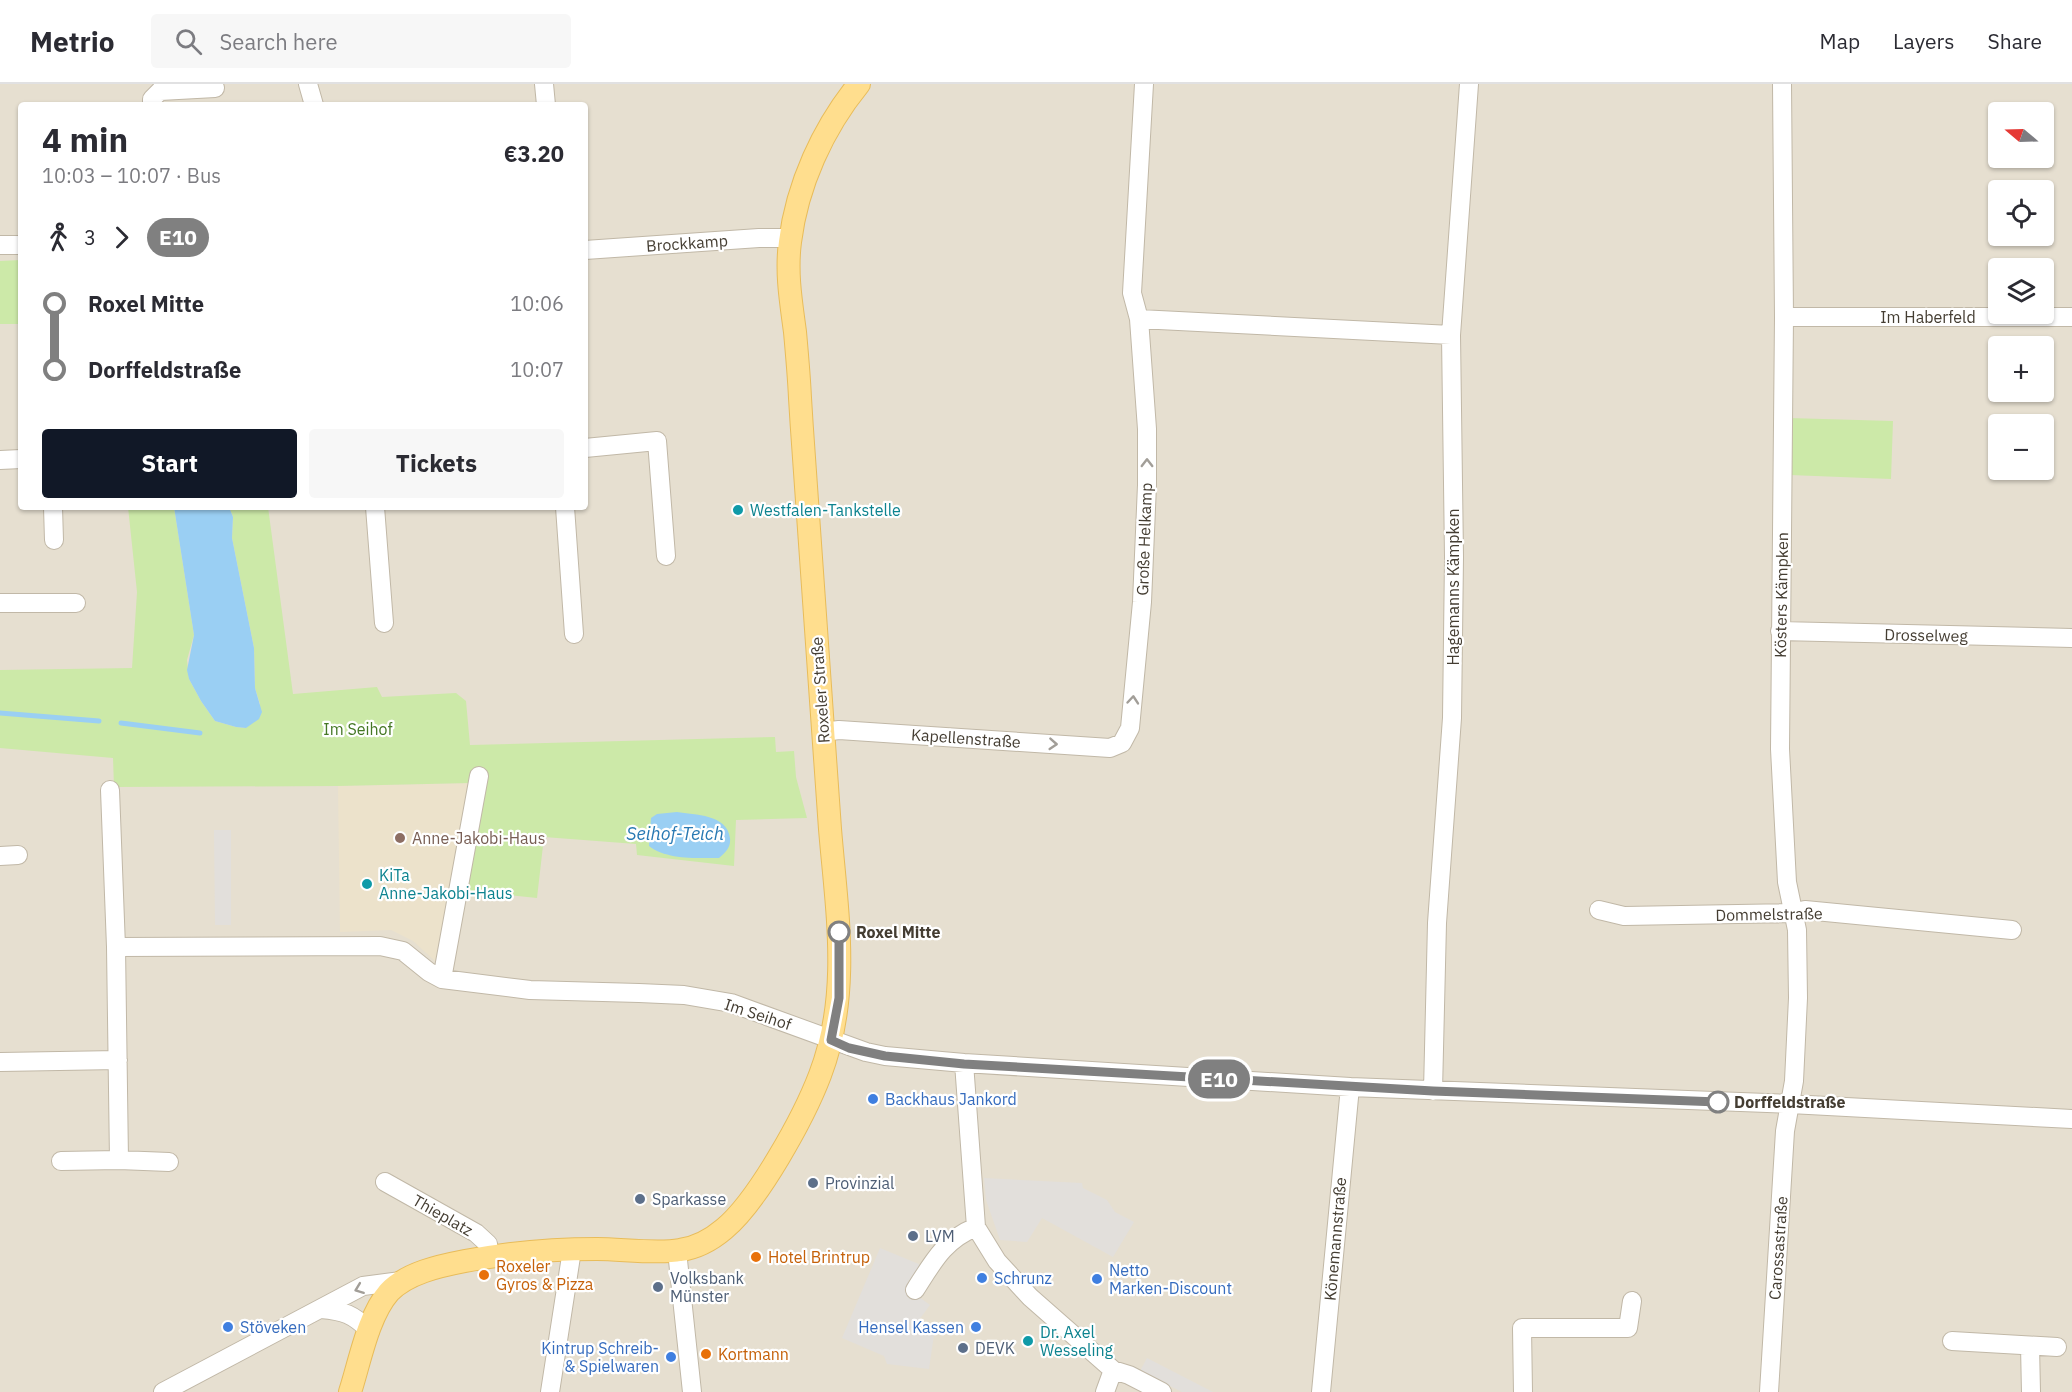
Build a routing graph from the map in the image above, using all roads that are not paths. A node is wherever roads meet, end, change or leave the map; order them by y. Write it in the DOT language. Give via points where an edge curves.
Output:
graph roads {
  1 [pos="308,84"];
  2 [pos="544,84"];
  3 [pos="859,84"];
  4 [pos="1144,84"];
  5 [pos="1469,84"];
  6 [pos="1782,84"];
  7 [pos="215,88"];
  8 [pos="152,102"];
  9 [pos="313,102"];
  10 [pos="546,102"];
  11 [pos="790,238"];
  12 [pos="0,245"];
  13 [pos="18,245"];
  14 [pos="588,250"];
  15 [pos="1784,317"];
  16 [pos="2072,317"];
  17 [pos="1139,319"];
  18 [pos="1451,335"];
  19 [pos="588,448"];
  20 [pos="18,459"];
  21 [pos="0,460"];
  22 [pos="53,510"];
  23 [pos="375,510"];
  24 [pos="565,510"];
  25 [pos="54,540"];
  26 [pos="666,556"];
  27 [pos="0,603"];
  28 [pos="76,603"];
  29 [pos="384,623"];
  30 [pos="1780,631"];
  31 [pos="574,634"];
  32 [pos="2072,638"];
  33 [pos="823,732"];
  34 [pos="1110,748"];
  35 [pos="478,776"];
  36 [pos="110,790"];
  37 [pos="1599,910"];
  38 [pos="1792,913"];
  39 [pos="2012,930"];
  40 [pos="116,947"];
  41 [pos="442,979"];
  42 [pos="831,1040"];
  43 [pos="118,1060"];
  44 [pos="0,1062"];
  45 [pos="964,1064"];
  46 [pos="1350,1087"];
  47 [pos="1433,1091"];
  48 [pos="1790,1104"];
  49 [pos="2072,1119"];
  50 [pos="119,1160"];
  51 [pos="61,1161"];
  52 [pos="169,1162"];
  53 [pos="385,1182"];
  54 [pos="976,1227"];
  55 [pos="572,1250"];
  56 [pos="677,1251"];
  57 [pos="490,1257"];
  58 [pos="401,1281"];
  59 [pos="915,1290"];
  60 [pos="1632,1301"];
  61 [pos="321,1309"];
  62 [pos="370,1330"];
  63 [pos="1952,1341"];
  64 [pos="2030,1346"];
  65 [pos="2057,1347"];
  66 [pos="1113,1370"];
  67 [pos="163,1392"];
  68 [pos="351,1392"];
  69 [pos="550,1392"];
  70 [pos="692,1392"];
  71 [pos="1105,1392"];
  72 [pos="1162,1392"];
  73 [pos="1321,1392"];
  74 [pos="1523,1392"];
  75 [pos="1768,1392"];
  76 [pos="2031,1392"];
  1 -- 9 [label="street"];
  2 -- 10 [label="street"];
  3 -- 11 [label="main road, Roxeler Straße" via="837,113 819,148"];
  4 -- 17 [label="street, Große Helkamp" via="1132,293"];
  5 -- 18 [label="street, Hagemanns Kämpken"];
  6 -- 15 [label="street, Kösters Kämpken"];
  7 -- 8 [label="street" via="160,91"];
  11 -- 14 [label="street, Brockkamp"];
  11 -- 33 [label="main road, Roxeler Straße" via="789,287 800,386"];
  12 -- 13 [label="street"];
  15 -- 16 [label="street, Im Haberfeld"];
  15 -- 30 [label="street, Kösters Kämpken"];
  17 -- 18 [label="street"];
  34 -- 17 [label="street, Große Helkamp, one-way" via="1122,743 1130,728 1142,602 1147,429"];
  18 -- 47 [label="street, Hagemanns Kämpken" via="1452,718 1438,901"];
  19 -- 26 [label="street" via="657,441"];
  20 -- 21 [label="street"];
  22 -- 25 [label="street"];
  23 -- 29 [label="street"];
  24 -- 31 [label="street"];
  27 -- 28 [label="street"];
  30 -- 32 [label="street, Drosselweg"];
  30 -- 38 [label="street, Kösters Kämpken" via="1780,749"];
  33 -- 34 [label="street, Kapellenstraße, one-way"];
  33 -- 42 [label="main road, Roxeler Straße" via="839,933 839,998"];
  35 -- 41 [label="street"];
  36 -- 40 [label="street"];
  37 -- 38 [label="street, Dommelstraße" via="1624,916"];
  38 -- 39 [label="street, Dommelstraße" via="1804,910"];
  38 -- 48 [label="street, Kösters Kämpken" via="1797,930 1798,998"];
  40 -- 41 [label="street, Im Seihof" via="380,946 403,951"];
  40 -- 43 [label="street"];
  41 -- 42 [label="street, Im Seihof" via="530,990 662,994 731,1003"];
  42 -- 45 [label="street" via="885,1056"];
  42 -- 56 [label="main road, Roxeler Straße" via="810,1102 752,1196 727,1227 698,1245"];
  43 -- 44 [label="street"];
  43 -- 50 [label="street"];
  45 -- 46 [label="street"];
  45 -- 54 [label="street"];
  46 -- 47 [label="street"];
  46 -- 73 [label="street, Könemannstraße"];
  47 -- 48 [label="street"];
  48 -- 49 [label="street"];
  48 -- 75 [label="street, Carossastraße"];
  50 -- 51 [label="street"];
  50 -- 52 [label="street"];
  53 -- 57 [label="street, Thieplatz" via="476,1233 488,1244"];
  54 -- 59 [label="street" via="960,1233 945,1246"];
  54 -- 66 [label="street" via="997,1261 1030,1297"];
  55 -- 56 [label="main road"];
  55 -- 57 [label="main road"];
  55 -- 69 [label="street"];
  56 -- 70 [label="street"];
  57 -- 58 [label="main road" via="432,1269"];
  58 -- 61 [label="street, one-way" via="363,1287"];
  58 -- 62 [label="main road" via="376,1312"];
  60 -- 74 [label="street" via="1629,1328 1522,1328"];
  61 -- 62 [label="street" via="343,1311"];
  61 -- 67 [label="street"];
  62 -- 68 [label="main road"];
  63 -- 64 [label="street"];
  64 -- 65 [label="street"];
  64 -- 76 [label="street"];
  66 -- 71 [label="street"];
  66 -- 72 [label="street"];
}
